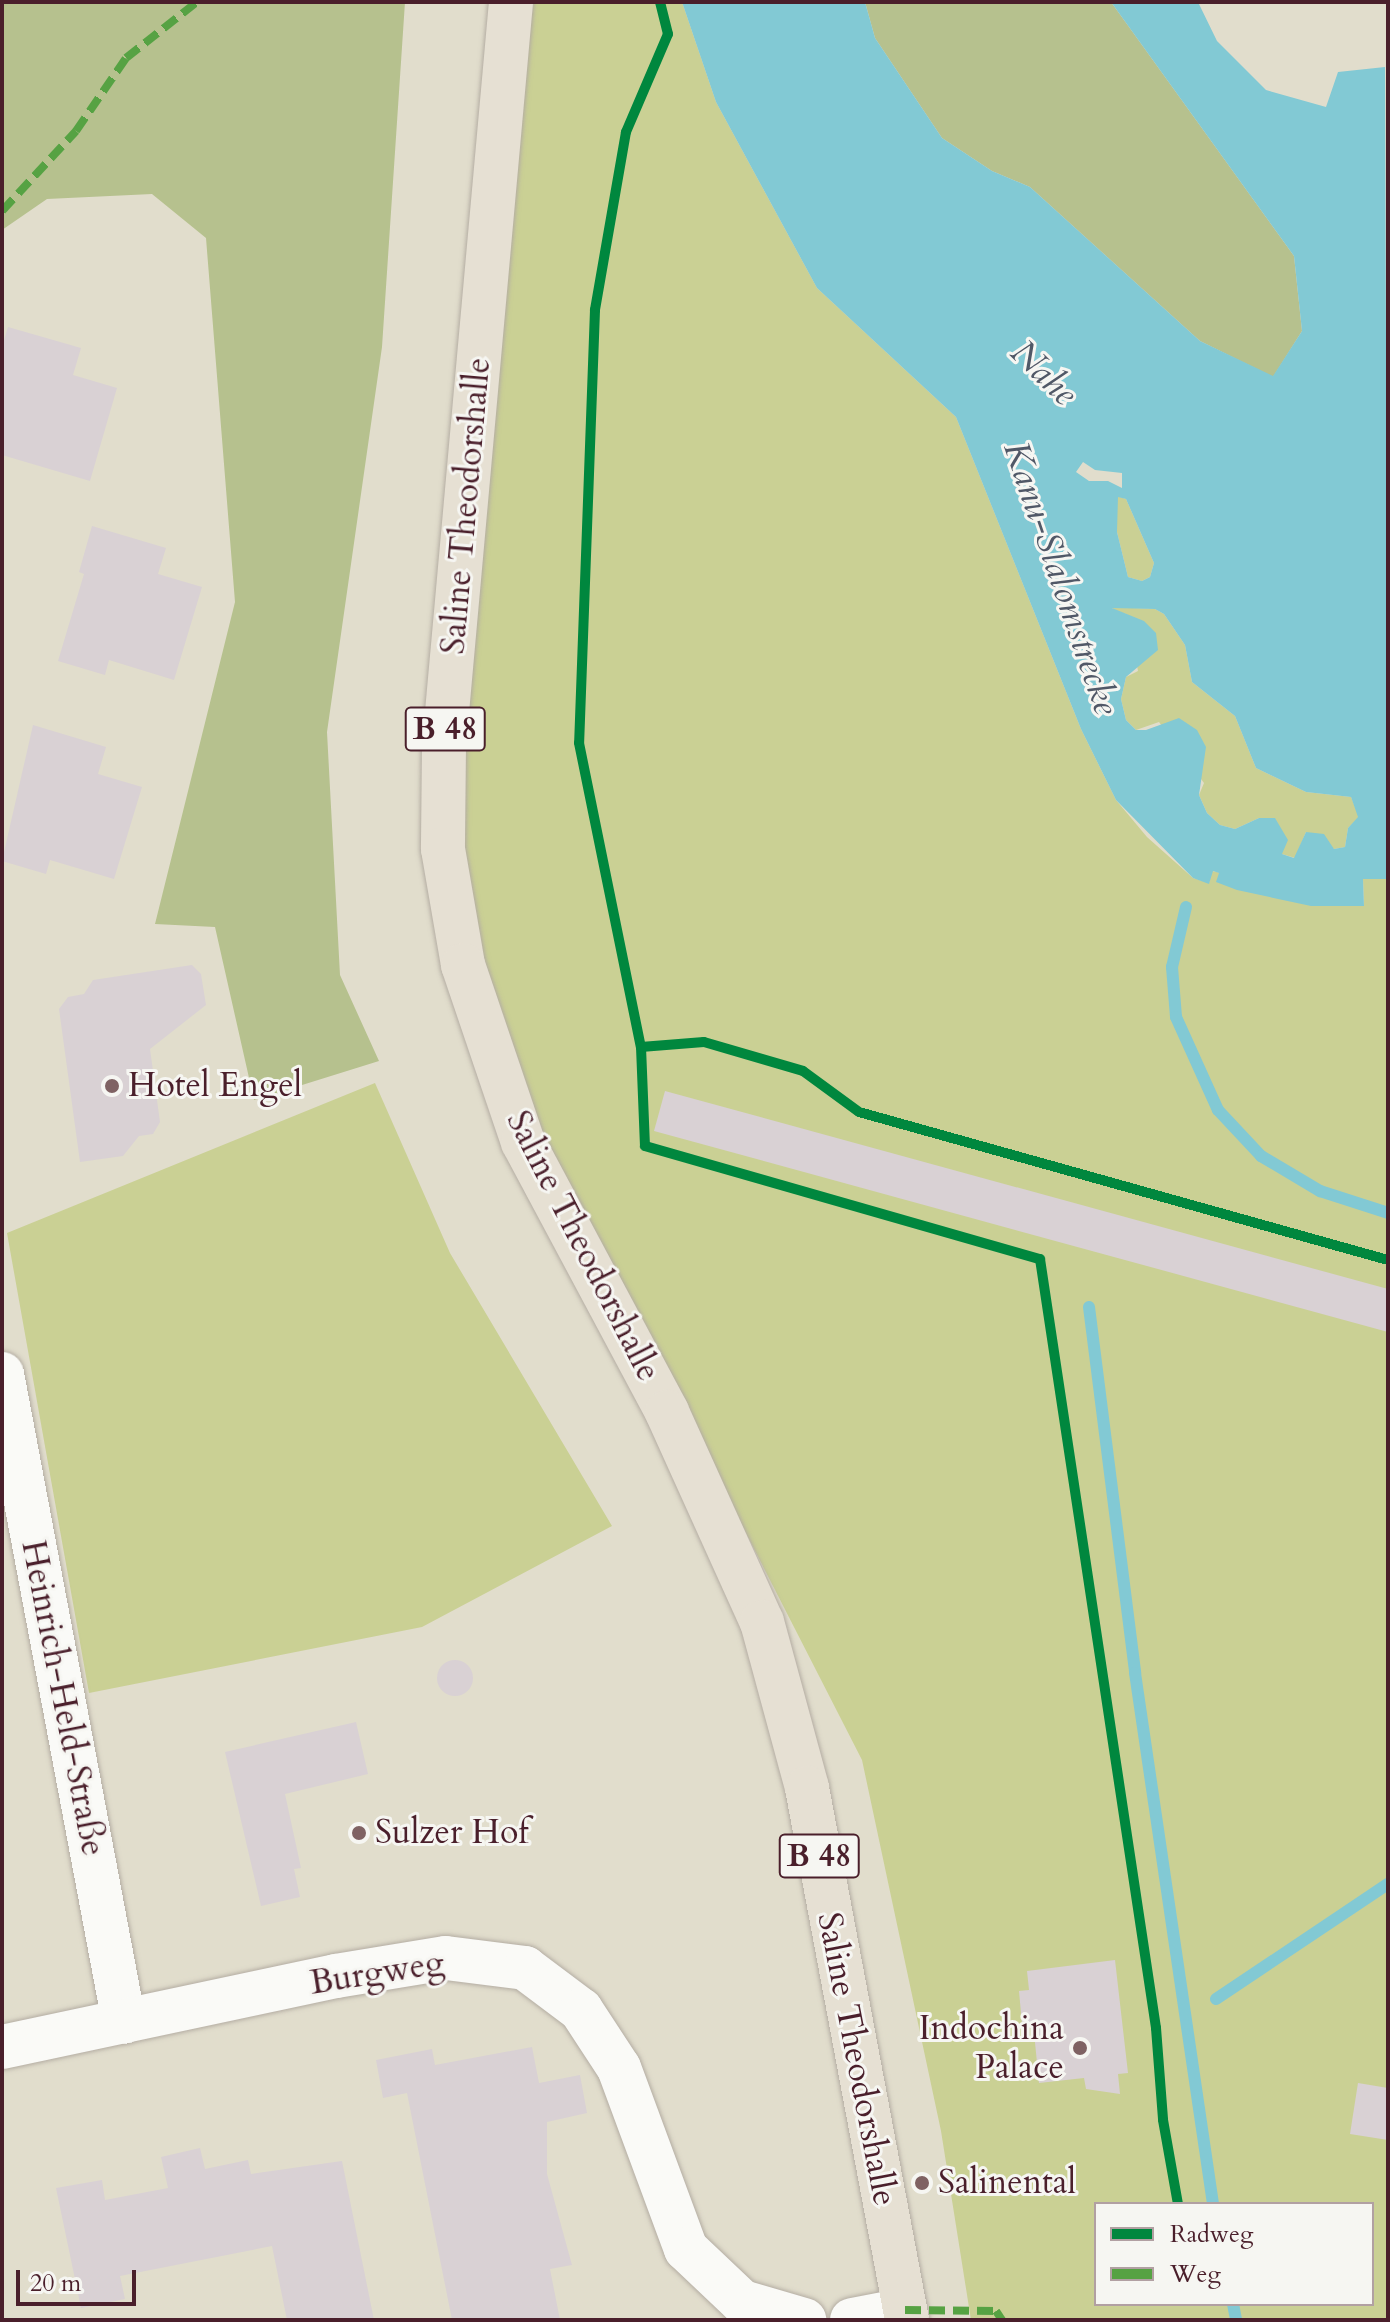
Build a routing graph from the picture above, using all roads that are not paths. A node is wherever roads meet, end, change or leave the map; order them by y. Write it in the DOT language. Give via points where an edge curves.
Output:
graph roads {
  1 [pos="511,2"];
  2 [pos="2,1374"];
  3 [pos="124,2022"];
  4 [pos="2,2047"];
  5 [pos="906,2315"];
  6 [pos="804,2320"];
  7 [pos="852,2320"];
  1 -- 5 [label="main road, Saline Theodorshalle / B 48" via="444,746 445,863 463,965 523,1142 667,1412 762,1622 807,1788"];
  2 -- 3 [label="street, Heinrich-Held-Straße"];
  3 -- 4 [label="street, Burgweg"];
  3 -- 6 [label="street, Burgweg" via="446,1958 525,1968 581,2010 619,2068 686,2249 742,2302"];
  5 -- 7 [label="street"];
}
